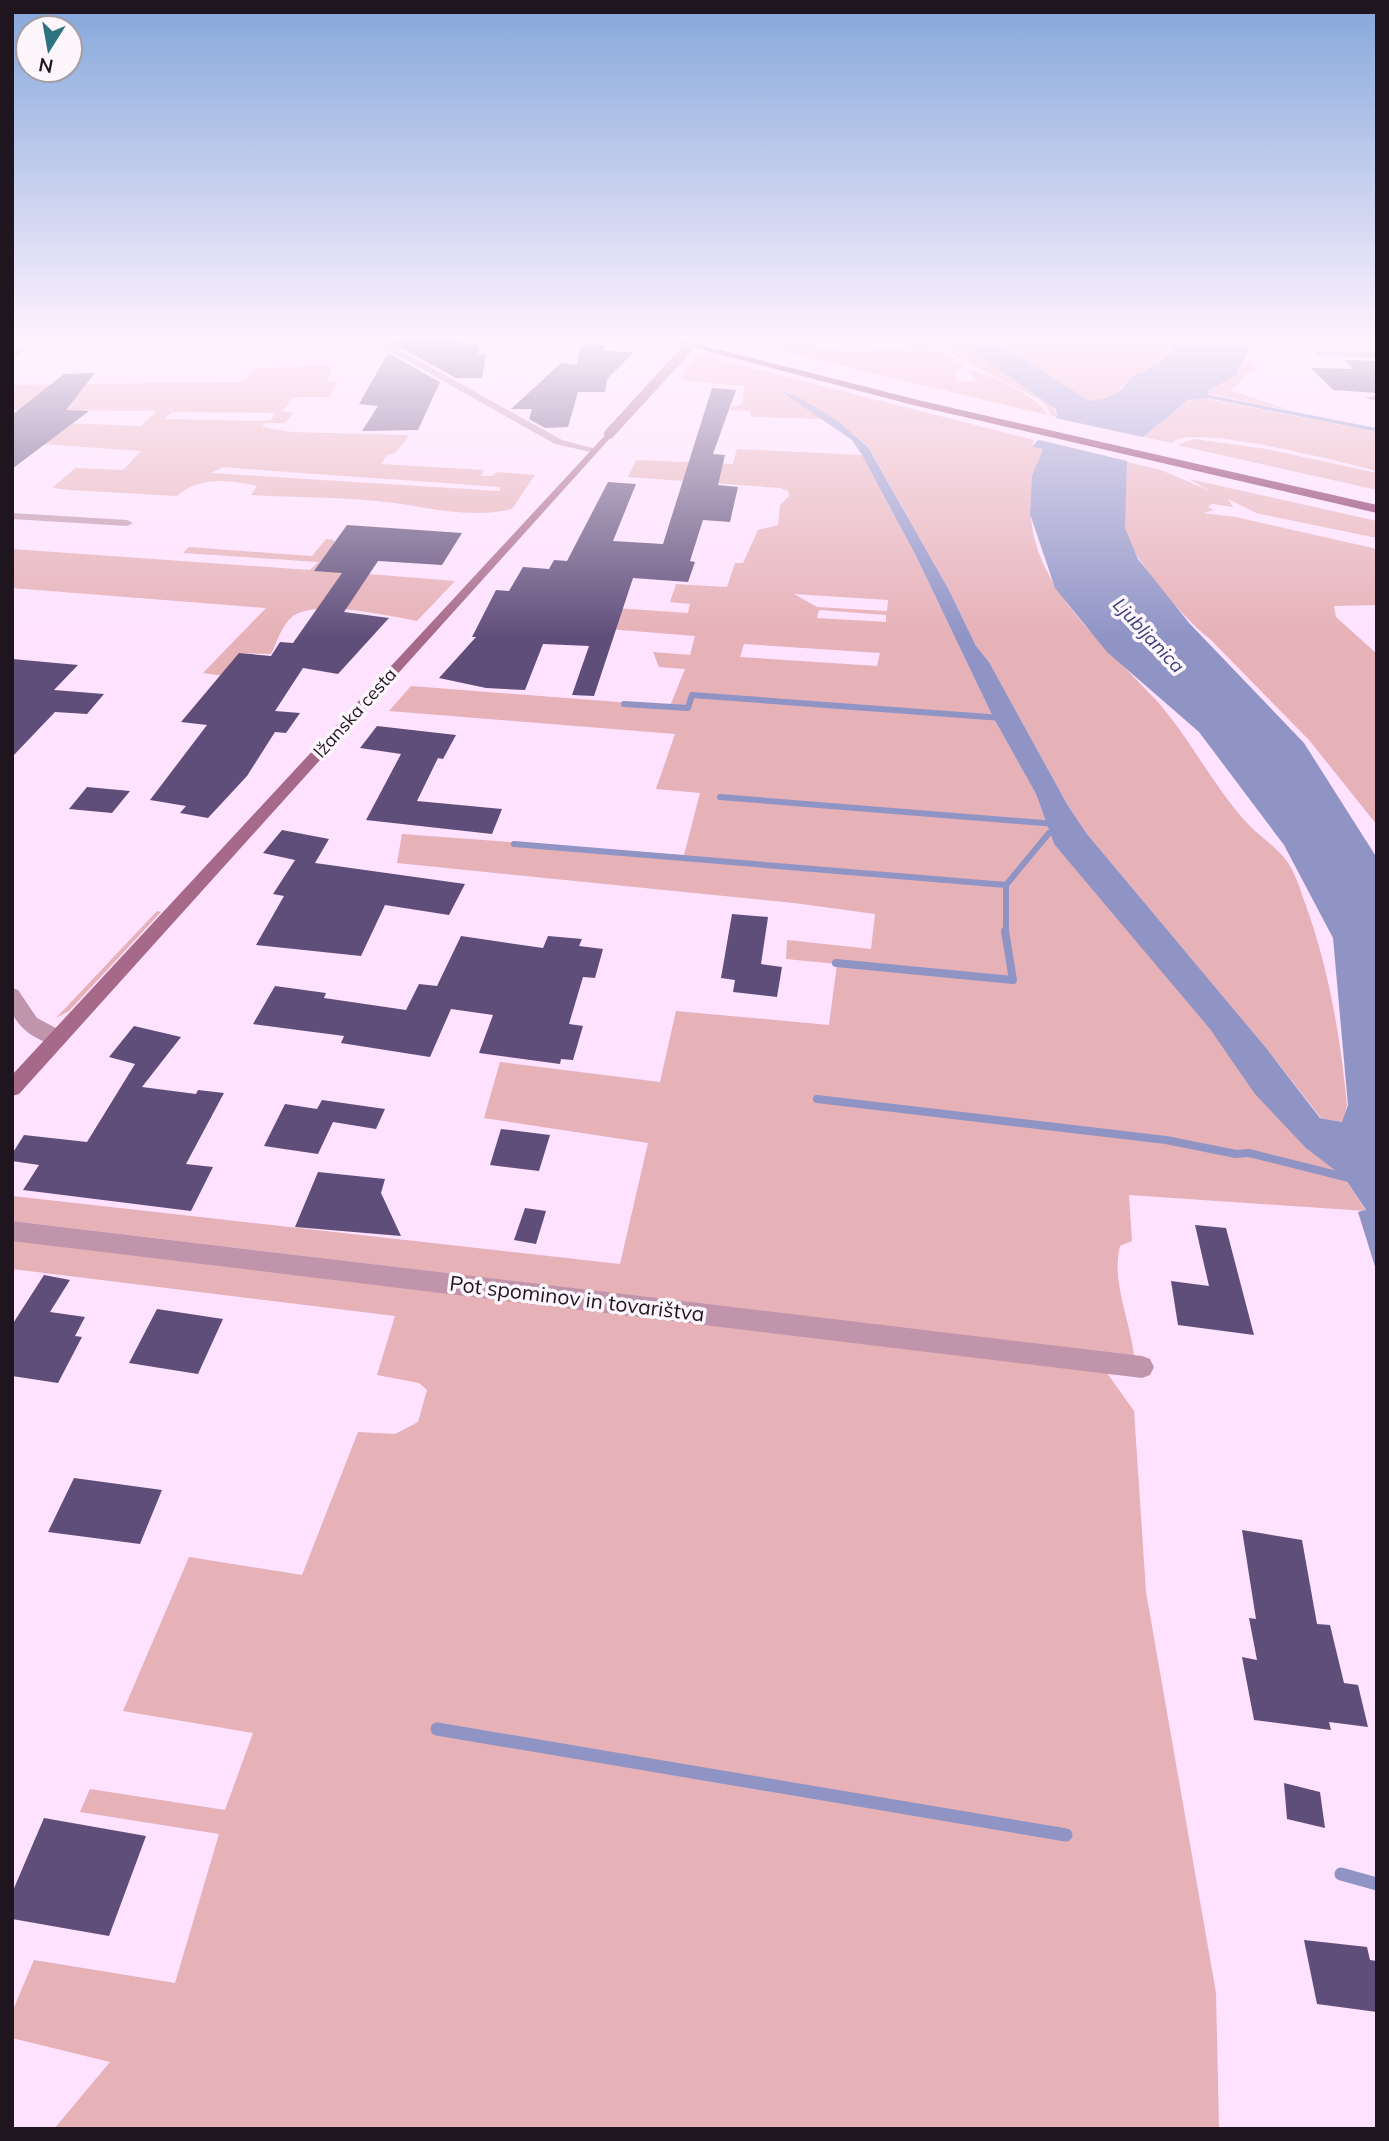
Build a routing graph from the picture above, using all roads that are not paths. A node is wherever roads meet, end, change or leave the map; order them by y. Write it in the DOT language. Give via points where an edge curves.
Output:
graph roads {
  1 [pos="552,438"];
  2 [pos="606,438"];
  3 [pos="1088,438"];
  4 [pos="595,450"];
  5 [pos="1243,474"];
  6 [pos="1377,497"];
  7 [pos="1377,509"];
  8 [pos="12,516"];
  9 [pos="127,523"];
  10 [pos="12,995"];
  11 [pos="58,1038"];
  12 [pos="12,1088"];
  13 [pos="12,1231"];
  14 [pos="1142,1367"];
  1 -- 4 [label="street"];
  2 -- 4 [label="main road, Ižanska cesta, bridge"];
  3 -- 5 [label="highway"];
  4 -- 11 [label="main road, Ižanska cesta"];
  5 -- 6 [label="highway"];
  5 -- 7 [label="highway"];
  8 -- 9 [label="street"];
  10 -- 11 [label="street" via="27,1022 38,1032"];
  11 -- 12 [label="main road, Ižanska cesta"];
  13 -- 14 [label="street, Pot spominov in tovarištva"];
}
